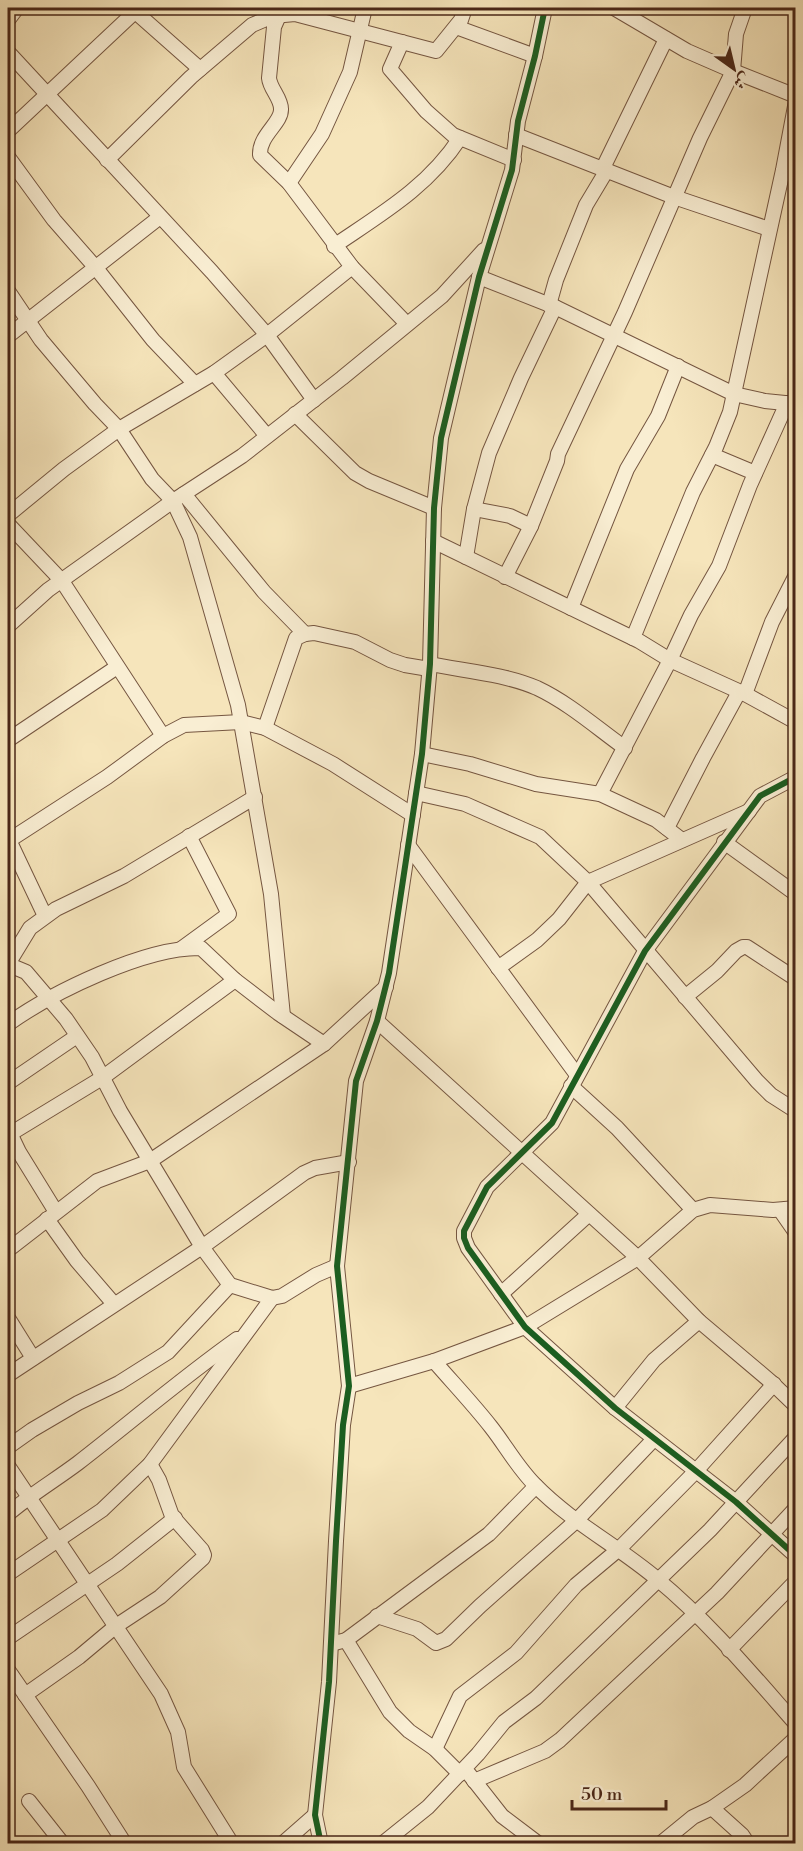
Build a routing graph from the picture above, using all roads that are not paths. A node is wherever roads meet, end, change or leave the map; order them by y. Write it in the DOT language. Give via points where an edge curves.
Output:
graph roads {
  1 [pos="17,8"];
  2 [pos="257,8"];
  3 [pos="365,8"];
  4 [pos="465,8"];
  5 [pos="545,8"];
  6 [pos="614,8"];
  7 [pos="745,8"];
  8 [pos="135,9"];
  9 [pos="276,14"];
  10 [pos="8,20"];
  11 [pos="456,27"];
  12 [pos="359,32"];
  13 [pos="666,39"];
  14 [pos="402,42"];
  15 [pos="8,52"];
  16 [pos="535,56"];
  17 [pos="200,69"];
  18 [pos="733,71"];
  19 [pos="47,94"];
  20 [pos="795,96"];
  21 [pos="795,101"];
  22 [pos="8,131"];
  23 [pos="516,135"];
  24 [pos="460,138"];
  25 [pos="8,157"];
  26 [pos="107,160"];
  27 [pos="514,160"];
  28 [pos="605,169"];
  29 [pos="288,183"];
  30 [pos="674,197"];
  31 [pos="160,217"];
  32 [pos="769,229"];
  33 [pos="334,246"];
  34 [pos="487,247"];
  35 [pos="352,267"];
  36 [pos="96,268"];
  37 [pos="478,277"];
  38 [pos="8,291"];
  39 [pos="552,306"];
  40 [pos="29,320"];
  41 [pos="407,324"];
  42 [pos="267,335"];
  43 [pos="8,336"];
  44 [pos="614,336"];
  45 [pos="678,366"];
  46 [pos="214,373"];
  47 [pos="195,384"];
  48 [pos="734,394"];
  49 [pos="314,400"];
  50 [pos="791,404"];
  51 [pos="295,414"];
  52 [pos="119,429"];
  53 [pos="267,436"];
  54 [pos="712,455"];
  55 [pos="755,472"];
  56 [pos="179,497"];
  57 [pos="434,508"];
  58 [pos="474,509"];
  59 [pos="8,515"];
  60 [pos="8,524"];
  61 [pos="531,526"];
  62 [pos="433,541"];
  63 [pos="466,557"];
  64 [pos="795,575"];
  65 [pos="505,577"];
  66 [pos="62,581"];
  67 [pos="571,608"];
  68 [pos="8,626"];
  69 [pos="305,634"];
  70 [pos="633,638"];
  71 [pos="670,660"];
  72 [pos="430,666"];
  73 [pos="117,667"];
  74 [pos="742,693"];
  75 [pos="241,722"];
  76 [pos="795,722"];
  77 [pos="265,728"];
  78 [pos="163,736"];
  79 [pos="8,740"];
  80 [pos="624,748"];
  81 [pos="422,754"];
  82 [pos="794,780"];
  83 [pos="416,793"];
  84 [pos="600,794"];
  85 [pos="255,797"];
  86 [pos="748,812"];
  87 [pos="413,815"];
  88 [pos="668,828"];
  89 [pos="189,836"];
  90 [pos="8,840"];
  91 [pos="682,840"];
  92 [pos="724,842"];
  93 [pos="408,846"];
  94 [pos="588,882"];
  95 [pos="795,894"];
  96 [pos="45,916"];
  97 [pos="179,950"];
  98 [pos="645,951"];
  99 [pos="8,965"];
  100 [pos="498,968"];
  101 [pos="795,979"];
  102 [pos="235,980"];
  103 [pos="386,987"];
  104 [pos="685,997"];
  105 [pos="49,998"];
  106 [pos="283,1016"];
  107 [pos="377,1021"];
  108 [pos="8,1024"];
  109 [pos="77,1035"];
  110 [pos="324,1044"];
  111 [pos="102,1078"];
  112 [pos="574,1080"];
  113 [pos="8,1083"];
  114 [pos="795,1111"];
  115 [pos="9,1131"];
  116 [pos="19,1152"];
  117 [pos="520,1153"];
  118 [pos="8,1161"];
  119 [pos="150,1161"];
  120 [pos="349,1162"];
  121 [pos="795,1208"];
  122 [pos="693,1210"];
  123 [pos="780,1210"];
  124 [pos="589,1214"];
  125 [pos="52,1215"];
  126 [pos="795,1233"];
  127 [pos="202,1247"];
  128 [pos="8,1250"];
  129 [pos="638,1258"];
  130 [pos="337,1266"];
  131 [pos="230,1285"];
  132 [pos="501,1294"];
  133 [pos="272,1298"];
  134 [pos="114,1304"];
  135 [pos="8,1318"];
  136 [pos="699,1321"];
  137 [pos="525,1327"];
  138 [pos="247,1332"];
  139 [pos="33,1358"];
  140 [pos="434,1361"];
  141 [pos="8,1375"];
  142 [pos="774,1384"];
  143 [pos="349,1386"];
  144 [pos="795,1406"];
  145 [pos="615,1408"];
  146 [pos="795,1437"];
  147 [pos="654,1439"];
  148 [pos="8,1447"];
  149 [pos="150,1464"];
  150 [pos="8,1466"];
  151 [pos="695,1472"];
  152 [pos="536,1486"];
  153 [pos="28,1496"];
  154 [pos="736,1502"];
  155 [pos="795,1508"];
  156 [pos="8,1514"];
  157 [pos="175,1518"];
  158 [pos="576,1521"];
  159 [pos="770,1533"];
  160 [pos="57,1539"];
  161 [pos="619,1549"];
  162 [pos="795,1556"];
  163 [pos="8,1574"];
  164 [pos="658,1580"];
  165 [pos="795,1581"];
  166 [pos="87,1583"];
  167 [pos="694,1613"];
  168 [pos="377,1616"];
  169 [pos="116,1626"];
  170 [pos="8,1638"];
  171 [pos="346,1640"];
  172 [pos="331,1644"];
  173 [pos="729,1650"];
  174 [pos="8,1670"];
  175 [pos="25,1695"];
  176 [pos="795,1724"];
  177 [pos="795,1738"];
  178 [pos="435,1749"];
  179 [pos="462,1771"];
  180 [pos="474,1781"];
  181 [pos="28,1801"];
  182 [pos="712,1808"];
  183 [pos="315,1815"];
  184 [pos="63,1844"];
  185 [pos="125,1844"];
  186 [pos="232,1844"];
  187 [pos="282,1844"];
  188 [pos="321,1844"];
  189 [pos="382,1844"];
  190 [pos="539,1844"];
  191 [pos="660,1844"];
  192 [pos="748,1844"];
  1 -- 10 [label="street"];
  2 -- 9 [label="street"];
  3 -- 12 [label="street"];
  4 -- 11 [label="street"];
  5 -- 16 [label="street"];
  6 -- 13 [label="street"];
  7 -- 18 [label="street" via="736,34"];
  8 -- 17 [label="street"];
  8 -- 19 [label="street"];
  9 -- 12 [label="street" via="295,14"];
  9 -- 17 [label="street" via="245,31"];
  9 -- 29 [label="street" via="268,78 281,113 261,143 260,155"];
  11 -- 14 [label="street" via="436,51"];
  11 -- 16 [label="street"];
  12 -- 14 [label="street"];
  12 -- 29 [label="street" via="350,72 322,134"];
  13 -- 18 [label="street"];
  13 -- 28 [label="street"];
  14 -- 24 [label="street" via="391,71 426,111"];
  15 -- 19 [label="street"];
  16 -- 23 [label="street"];
  17 -- 26 [label="street"];
  18 -- 20 [label="street"];
  18 -- 30 [label="street"];
  19 -- 22 [label="street"];
  19 -- 26 [label="street"];
  21 -- 32 [label="street"];
  23 -- 27 [label="street"];
  23 -- 28 [label="street"];
  24 -- 27 [label="street"];
  24 -- 33 [label="street" via="407,197"];
  25 -- 36 [label="street" via="54,220"];
  26 -- 31 [label="street"];
  27 -- 34 [label="street"];
  28 -- 30 [label="street"];
  28 -- 39 [label="street" via="556,280"];
  29 -- 33 [label="street"];
  30 -- 32 [label="street"];
  30 -- 44 [label="street"];
  31 -- 36 [label="street"];
  31 -- 42 [label="street"];
  32 -- 48 [label="street"];
  33 -- 35 [label="street"];
  34 -- 37 [label="street"];
  34 -- 41 [label="street" via="442,296"];
  35 -- 41 [label="street"];
  35 -- 42 [label="street"];
  36 -- 40 [label="street"];
  36 -- 47 [label="street" via="153,340"];
  37 -- 39 [label="street"];
  37 -- 57 [label="street" via="445,416"];
  38 -- 40 [label="street"];
  39 -- 44 [label="street"];
  39 -- 58 [label="street" via="489,453"];
  40 -- 43 [label="street"];
  40 -- 52 [label="street" via="41,340"];
  41 -- 49 [label="street"];
  42 -- 46 [label="street"];
  42 -- 49 [label="street"];
  44 -- 45 [label="street"];
  44 -- 61 [label="street" via="558,454"];
  45 -- 48 [label="street"];
  45 -- 67 [label="street" via="658,416 627,469"];
  46 -- 47 [label="street"];
  46 -- 53 [label="street"];
  47 -- 52 [label="street"];
  48 -- 50 [label="street"];
  48 -- 54 [label="street"];
  49 -- 51 [label="street"];
  50 -- 55 [label="street"];
  51 -- 53 [label="street"];
  51 -- 57 [label="street" via="355,472"];
  52 -- 56 [label="street" via="152,478"];
  52 -- 59 [label="street"];
  53 -- 56 [label="street"];
  54 -- 55 [label="street"];
  54 -- 70 [label="street"];
  55 -- 71 [label="street" via="719,566"];
  56 -- 66 [label="street"];
  56 -- 69 [label="street"];
  56 -- 75 [label="street"];
  57 -- 62 [label="street"];
  58 -- 61 [label="street" via="510,516"];
  58 -- 63 [label="street"];
  60 -- 66 [label="street"];
  61 -- 65 [label="street"];
  62 -- 63 [label="street"];
  62 -- 72 [label="street"];
  63 -- 65 [label="street"];
  64 -- 74 [label="street"];
  65 -- 67 [label="street"];
  66 -- 68 [label="street"];
  66 -- 73 [label="street"];
  67 -- 70 [label="street"];
  69 -- 72 [label="street" via="355,642 405,665"];
  69 -- 77 [label="street" via="296,638"];
  70 -- 71 [label="street"];
  71 -- 74 [label="street"];
  71 -- 80 [label="street"];
  72 -- 80 [label="street" via="537,688"];
  72 -- 81 [label="street"];
  73 -- 78 [label="street"];
  73 -- 79 [label="street"];
  74 -- 76 [label="street"];
  74 -- 88 [label="street"];
  75 -- 77 [label="street"];
  75 -- 78 [label="street" via="184,726"];
  75 -- 85 [label="street"];
  77 -- 87 [label="street" via="333,764"];
  78 -- 90 [label="street"];
  80 -- 84 [label="street"];
  81 -- 83 [label="street"];
  81 -- 84 [label="street" via="536,784"];
  82 -- 86 [label="street" via="760,796"];
  83 -- 87 [label="street"];
  83 -- 94 [label="street" via="465,804 540,837"];
  84 -- 88 [label="street"];
  85 -- 89 [label="street"];
  85 -- 106 [label="street" via="271,894"];
  86 -- 91 [label="street"];
  86 -- 92 [label="street"];
  87 -- 93 [label="street"];
  88 -- 91 [label="street"];
  89 -- 96 [label="street" via="124,876"];
  89 -- 97 [label="street" via="229,914"];
  90 -- 96 [label="street"];
  91 -- 94 [label="street"];
  92 -- 95 [label="street"];
  92 -- 98 [label="street"];
  93 -- 100 [label="street"];
  93 -- 103 [label="street"];
  94 -- 98 [label="street"];
  94 -- 100 [label="street" via="559,919"];
  96 -- 99 [label="street" via="30,928"];
  97 -- 102 [label="street" via="201,948"];
  97 -- 105 [label="street" via="117,967"];
  98 -- 104 [label="street"];
  98 -- 112 [label="street"];
  99 -- 105 [label="street" via="26,972"];
  100 -- 112 [label="street"];
  101 -- 104 [label="street" via="743,947"];
  102 -- 106 [label="street"];
  102 -- 111 [label="street"];
  103 -- 107 [label="street"];
  103 -- 110 [label="street"];
  104 -- 114 [label="street" via="757,1081"];
  105 -- 108 [label="street"];
  105 -- 109 [label="street"];
  106 -- 110 [label="street"];
  107 -- 117 [label="street"];
  107 -- 120 [label="street" via="356,1081"];
  109 -- 111 [label="street"];
  109 -- 113 [label="street"];
  110 -- 119 [label="street"];
  111 -- 115 [label="street"];
  111 -- 119 [label="street"];
  112 -- 117 [label="street" via="552,1123"];
  112 -- 122 [label="street"];
  115 -- 116 [label="street"];
  116 -- 118 [label="street"];
  116 -- 125 [label="street"];
  117 -- 124 [label="street"];
  117 -- 132 [label="street" via="487,1187 464,1231 468,1248"];
  119 -- 125 [label="street" via="97,1181"];
  119 -- 127 [label="street"];
  120 -- 127 [label="street" via="304,1173"];
  120 -- 130 [label="street"];
  121 -- 123 [label="street"];
  122 -- 123 [label="street" via="710,1205"];
  122 -- 129 [label="street"];
  123 -- 126 [label="street"];
  124 -- 129 [label="street"];
  124 -- 132 [label="street"];
  125 -- 128 [label="street"];
  125 -- 134 [label="street" via="77,1261"];
  127 -- 131 [label="street"];
  127 -- 134 [label="street"];
  129 -- 136 [label="street"];
  129 -- 137 [label="street"];
  130 -- 133 [label="street"];
  130 -- 143 [label="street"];
  131 -- 133 [label="street"];
  131 -- 148 [label="street" via="163,1356"];
  132 -- 137 [label="street"];
  133 -- 138 [label="street"];
  134 -- 139 [label="street"];
  135 -- 139 [label="street"];
  136 -- 142 [label="street"];
  136 -- 145 [label="street" via="654,1360"];
  137 -- 140 [label="street"];
  137 -- 145 [label="street"];
  138 -- 149 [label="street"];
  138 -- 153 [label="street"];
  139 -- 141 [label="street"];
  140 -- 143 [label="street"];
  140 -- 152 [label="street"];
  142 -- 144 [label="street"];
  142 -- 151 [label="street"];
  143 -- 172 [label="street" via="343,1425"];
  145 -- 147 [label="street"];
  146 -- 154 [label="street"];
  147 -- 151 [label="street"];
  147 -- 158 [label="street"];
  149 -- 157 [label="street"];
  149 -- 160 [label="street" via="102,1510"];
  150 -- 153 [label="street"];
  151 -- 154 [label="street"];
  151 -- 161 [label="street"];
  152 -- 158 [label="street"];
  152 -- 168 [label="street" via="489,1534"];
  153 -- 156 [label="street"];
  153 -- 160 [label="street"];
  154 -- 159 [label="street"];
  154 -- 164 [label="street"];
  155 -- 159 [label="street"];
  157 -- 166 [label="street" via="145,1544"];
  157 -- 169 [label="street" via="202,1550 203,1558 160,1597"];
  158 -- 161 [label="street"];
  158 -- 168 [label="street" via="441,1642 430,1640 417,1629"];
  159 -- 162 [label="street"];
  159 -- 167 [label="street"];
  160 -- 163 [label="street"];
  160 -- 166 [label="street"];
  161 -- 164 [label="street"];
  161 -- 178 [label="street" via="576,1585 516,1653 460,1696"];
  164 -- 167 [label="street"];
  164 -- 179 [label="street" via="536,1698 504,1722"];
  165 -- 173 [label="street"];
  166 -- 169 [label="street"];
  166 -- 170 [label="street"];
  167 -- 173 [label="street"];
  167 -- 180 [label="street" via="561,1740"];
  168 -- 171 [label="street"];
  169 -- 175 [label="street"];
  169 -- 186 [label="street" via="161,1694 178,1732 184,1767"];
  171 -- 172 [label="street"];
  171 -- 178 [label="street" via="390,1712"];
  172 -- 183 [label="street"];
  173 -- 176 [label="street"];
  174 -- 175 [label="street"];
  175 -- 185 [label="street"];
  177 -- 182 [label="street" via="745,1785"];
  178 -- 179 [label="street"];
  179 -- 180 [label="street"];
  179 -- 189 [label="street" via="428,1807"];
  180 -- 190 [label="street" via="502,1816"];
  181 -- 184 [label="street"];
  182 -- 191 [label="street" via="693,1817"];
  182 -- 192 [label="street"];
  183 -- 187 [label="street"];
  183 -- 188 [label="street"];
}
